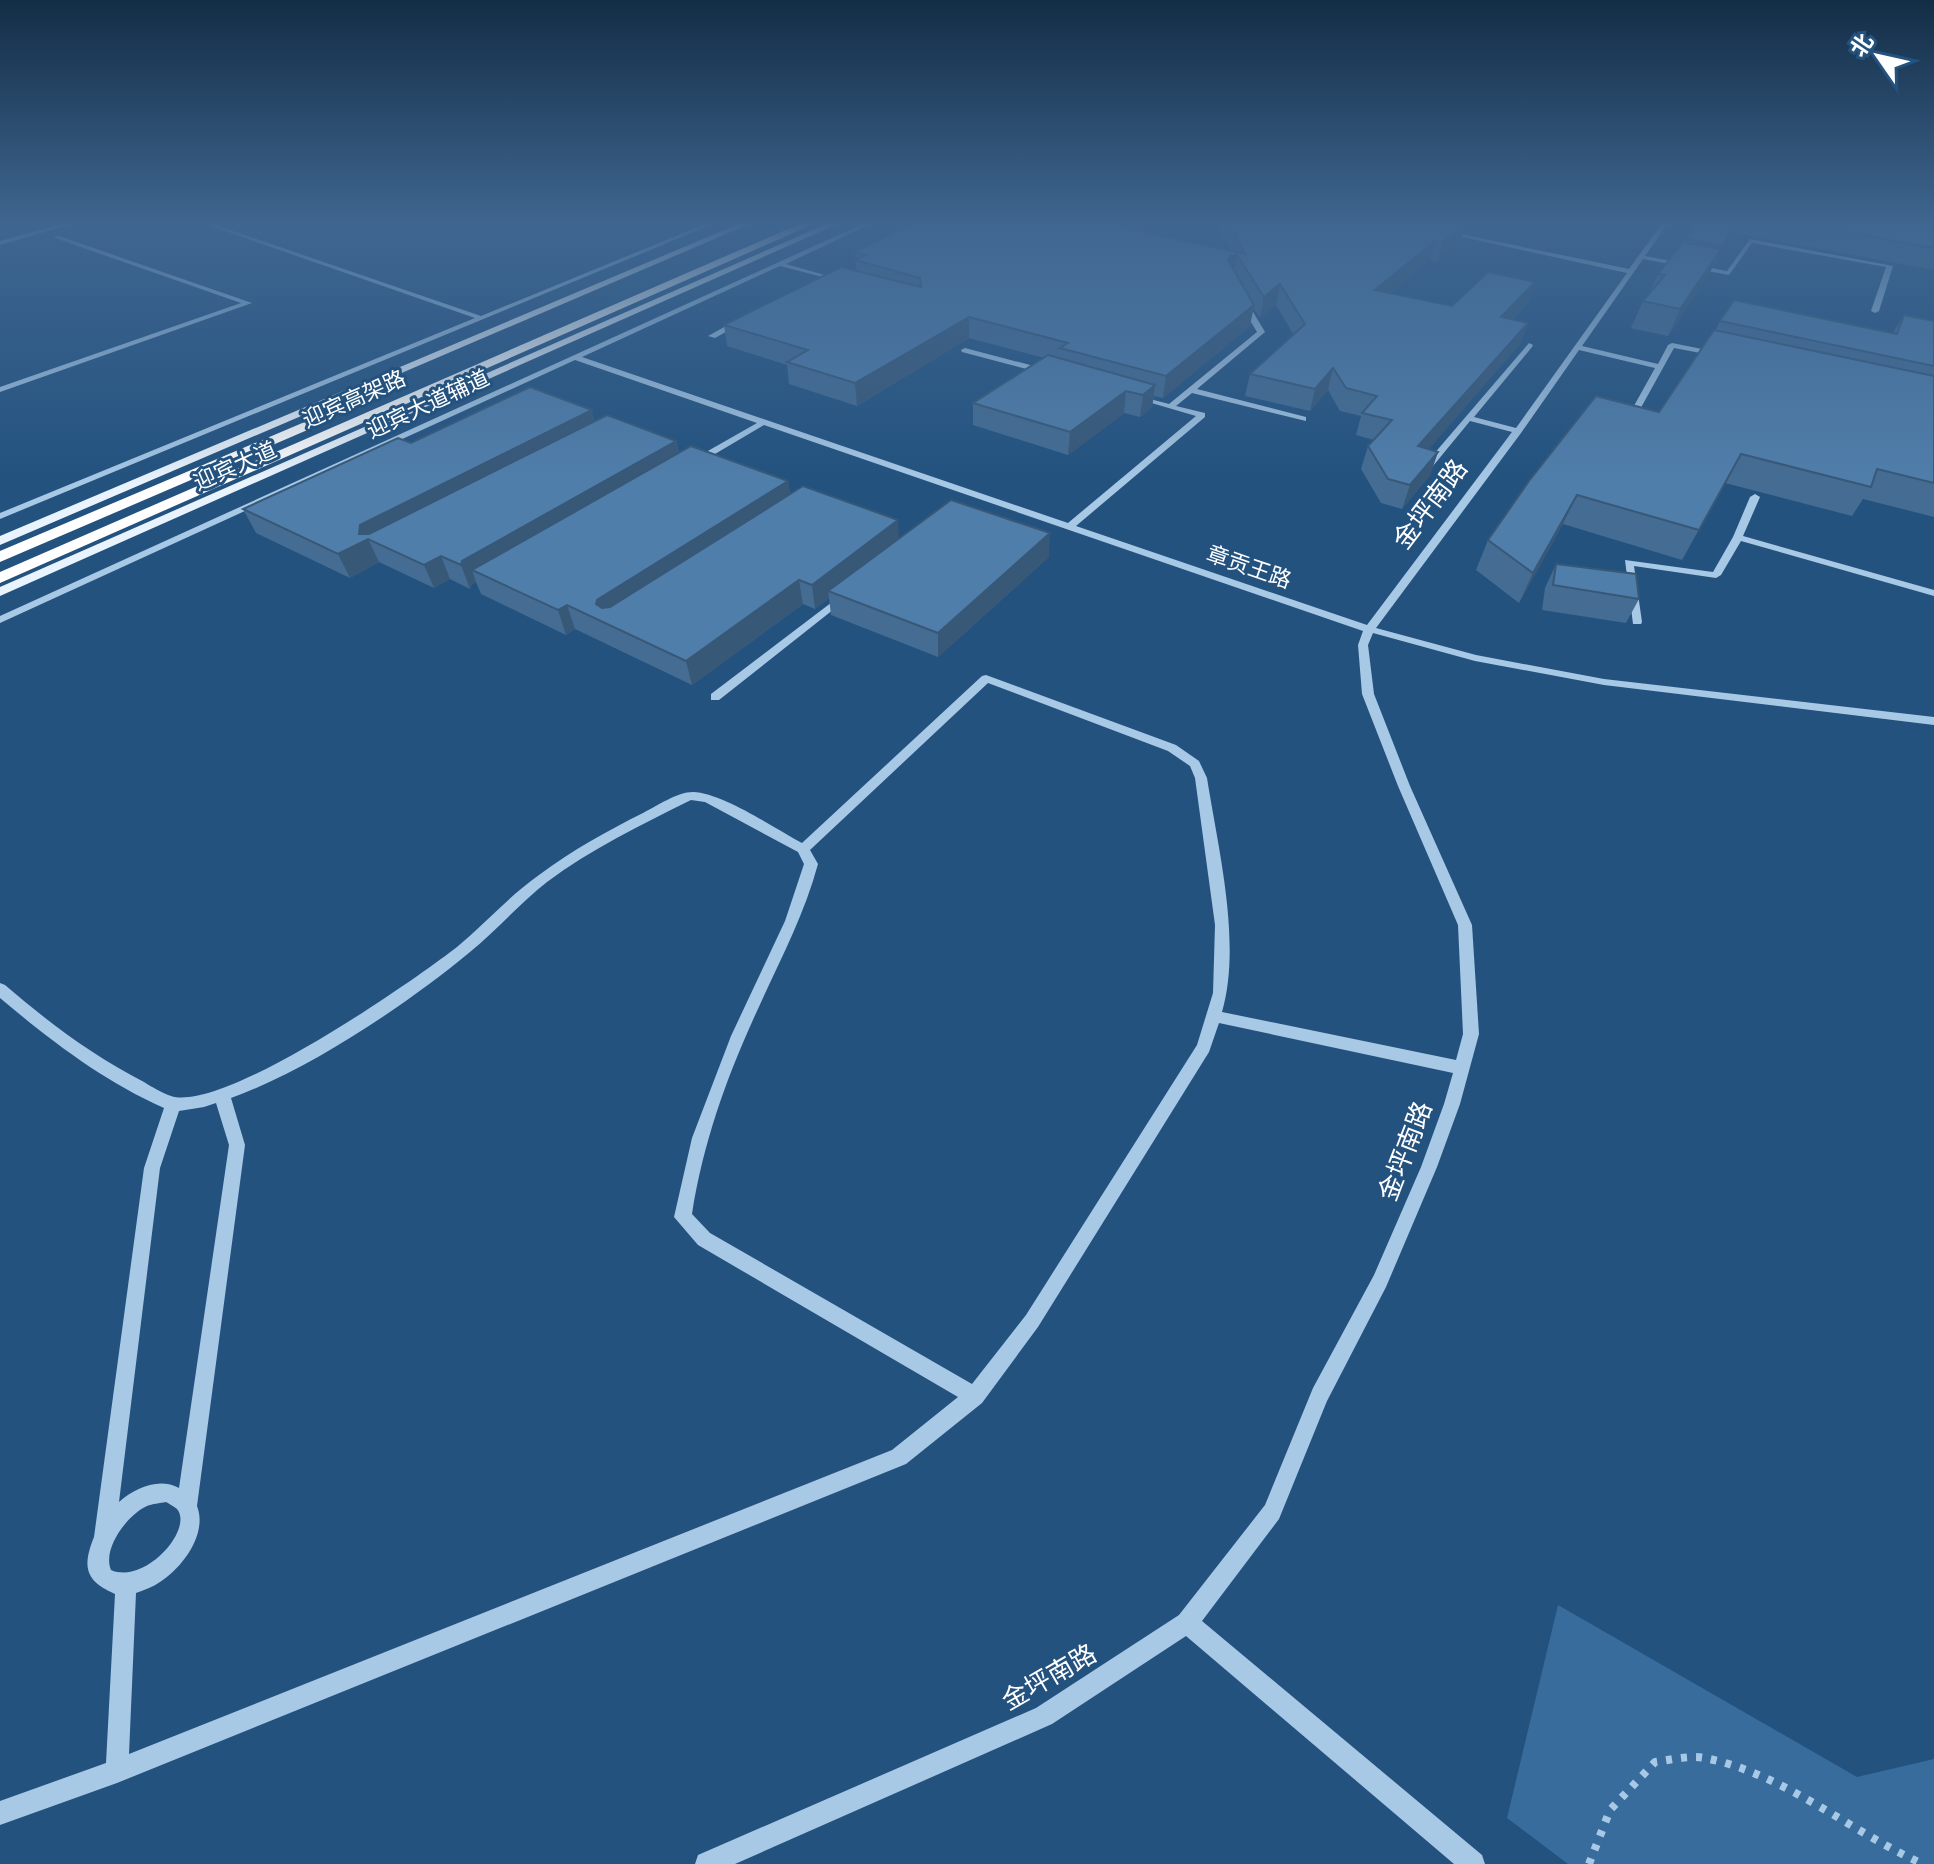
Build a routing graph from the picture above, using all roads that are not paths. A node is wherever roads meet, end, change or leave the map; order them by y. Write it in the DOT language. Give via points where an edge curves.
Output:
graph roads {
  1 [pos="231,309"];
  2 [pos="455,309"];
  3 [pos="503,309"];
  4 [pos="545,309"];
  5 [pos="577,309"];
  6 [pos="614,309"];
  7 [pos="641,309"];
  8 [pos="679,309"];
  9 [pos="1247,309"];
  10 [pos="1605,309"];
  11 [pos="751,317"];
  12 [pos="481,318"];
  13 [pos="712,336"];
  14 [pos="1529,345"];
  15 [pos="1577,347"];
  16 [pos="965,350"];
  17 [pos="573,357"];
  18 [pos="1734,359"];
  19 [pos="1661,367"];
  20 [pos="1054,374"];
  21 [pos="0,379"];
  22 [pos="17,384"];
  23 [pos="0,390"];
  24 [pos="1191,390"];
  25 [pos="1127,394"];
  26 [pos="1171,406"];
  27 [pos="1634,413"];
  28 [pos="1468,418"];
  29 [pos="1303,419"];
  30 [pos="764,422"];
  31 [pos="1518,431"];
  32 [pos="686,454"];
  33 [pos="700,459"];
  34 [pos="713,464"];
  35 [pos="1430,464"];
  36 [pos="686,467"];
  37 [pos="974,494"];
  38 [pos="1755,497"];
  39 [pos="961,503"];
  40 [pos="0,516"];
  41 [pos="1070,526"];
  42 [pos="1738,537"];
  43 [pos="0,541"];
  44 [pos="0,557"];
  45 [pos="0,578"];
  46 [pos="850,590"];
  47 [pos="0,592"];
  48 [pos="1934,593"];
  49 [pos="0,620"];
  50 [pos="1637,622"];
  51 [pos="1369,629"];
  52 [pos="715,697"];
  53 [pos="1934,721"];
  54 [pos="803,849"];
  55 [pos="0,989"];
  56 [pos="1213,1016"];
  57 [pos="1461,1068"];
  58 [pos="222,1096"];
  59 [pos="173,1104"];
  60 [pos="975,1396"];
  61 [pos="187,1505"];
  62 [pos="104,1536"];
  63 [pos="126,1585"];
  64 [pos="1187,1623"];
  65 [pos="117,1771"];
  66 [pos="0,1813"];
  67 [pos="707,1864"];
  68 [pos="1473,1864"];
  1 -- 22 [label="street"];
  2 -- 12 [label="street"];
  3 -- 12 [label="street"];
  4 -- 43 [label="main road, 迎宾大道"];
  5 -- 44 [label="highway, 迎宾高架路"];
  6 -- 45 [label="highway, 迎宾高架路"];
  7 -- 47 [label="main road, 迎宾大道"];
  8 -- 17 [label="street, 迎宾大道辅道"];
  9 -- 24 [label="street" via="1261,332"];
  10 -- 15 [label="street, 金坪南路"];
  11 -- 13 [label="street"];
  12 -- 40 [label="street"];
  14 -- 28 [label="street"];
  15 -- 19 [label="street"];
  15 -- 31 [label="street, 金坪南路"];
  16 -- 20 [label="street"];
  17 -- 30 [label="street, 章贡王路"];
  17 -- 49 [label="street, 迎宾大道辅道"];
  18 -- 19 [label="street" via="1672,345"];
  19 -- 27 [label="street"];
  21 -- 22 [label="street"];
  22 -- 23 [label="street"];
  24 -- 26 [label="street"];
  24 -- 29 [label="street"];
  25 -- 26 [label="street"];
  26 -- 41 [label="street" via="1202,415"];
  28 -- 31 [label="street"];
  28 -- 35 [label="street"];
  30 -- 33 [label="street"];
  30 -- 37 [label="street, 章贡王路"];
  31 -- 51 [label="street, 金坪南路"];
  32 -- 33 [label="street"];
  33 -- 34 [label="street"];
  33 -- 36 [label="street"];
  37 -- 39 [label="street"];
  37 -- 41 [label="street, 章贡王路"];
  38 -- 42 [label="street"];
  41 -- 51 [label="street, 章贡王路"];
  42 -- 48 [label="street"];
  42 -- 50 [label="street" via="1716,575 1629,562"];
  46 -- 52 [label="street"];
  51 -- 53 [label="street, 章贡王路" via="1475,658 1604,682"];
  51 -- 57 [label="street, 金坪南路" via="1363,645 1368,694 1465,925 1471,1034"];
  54 -- 56 [label="street" via="986,678 1172,748 1195,764 1201,778 1222,925 1220,993"];
  54 -- 58 [label="street" via="708,798 689,796 553,871 414,987 330,1040"];
  54 -- 60 [label="street" via="811,864 803,898 710,1110 688,1180 683,1217 704,1239"];
  55 -- 59 [label="street" via="85,1058"];
  56 -- 57 [label="street"];
  56 -- 60 [label="street" via="1204,1047 1032,1321"];
  57 -- 64 [label="street, 金坪南路" via="1429,1167 1387,1267 1320,1395 1272,1512"];
  58 -- 59 [label="street"];
  58 -- 61 [label="street" via="237,1145"];
  59 -- 62 [label="street" via="152,1168"];
  60 -- 65 [label="street" via="899,1457"];
  61 -- 62 [label="street" via="179,1495 151,1494 117,1517"];
  61 -- 63 [label="street" via="187,1536 176,1554 144,1581"];
  62 -- 63 [label="street" via="100,1572 111,1583"];
  63 -- 65 [label="street"];
  64 -- 67 [label="street, 金坪南路" via="1044,1716"];
  64 -- 68 [label="street"];
  65 -- 66 [label="street"];
}
